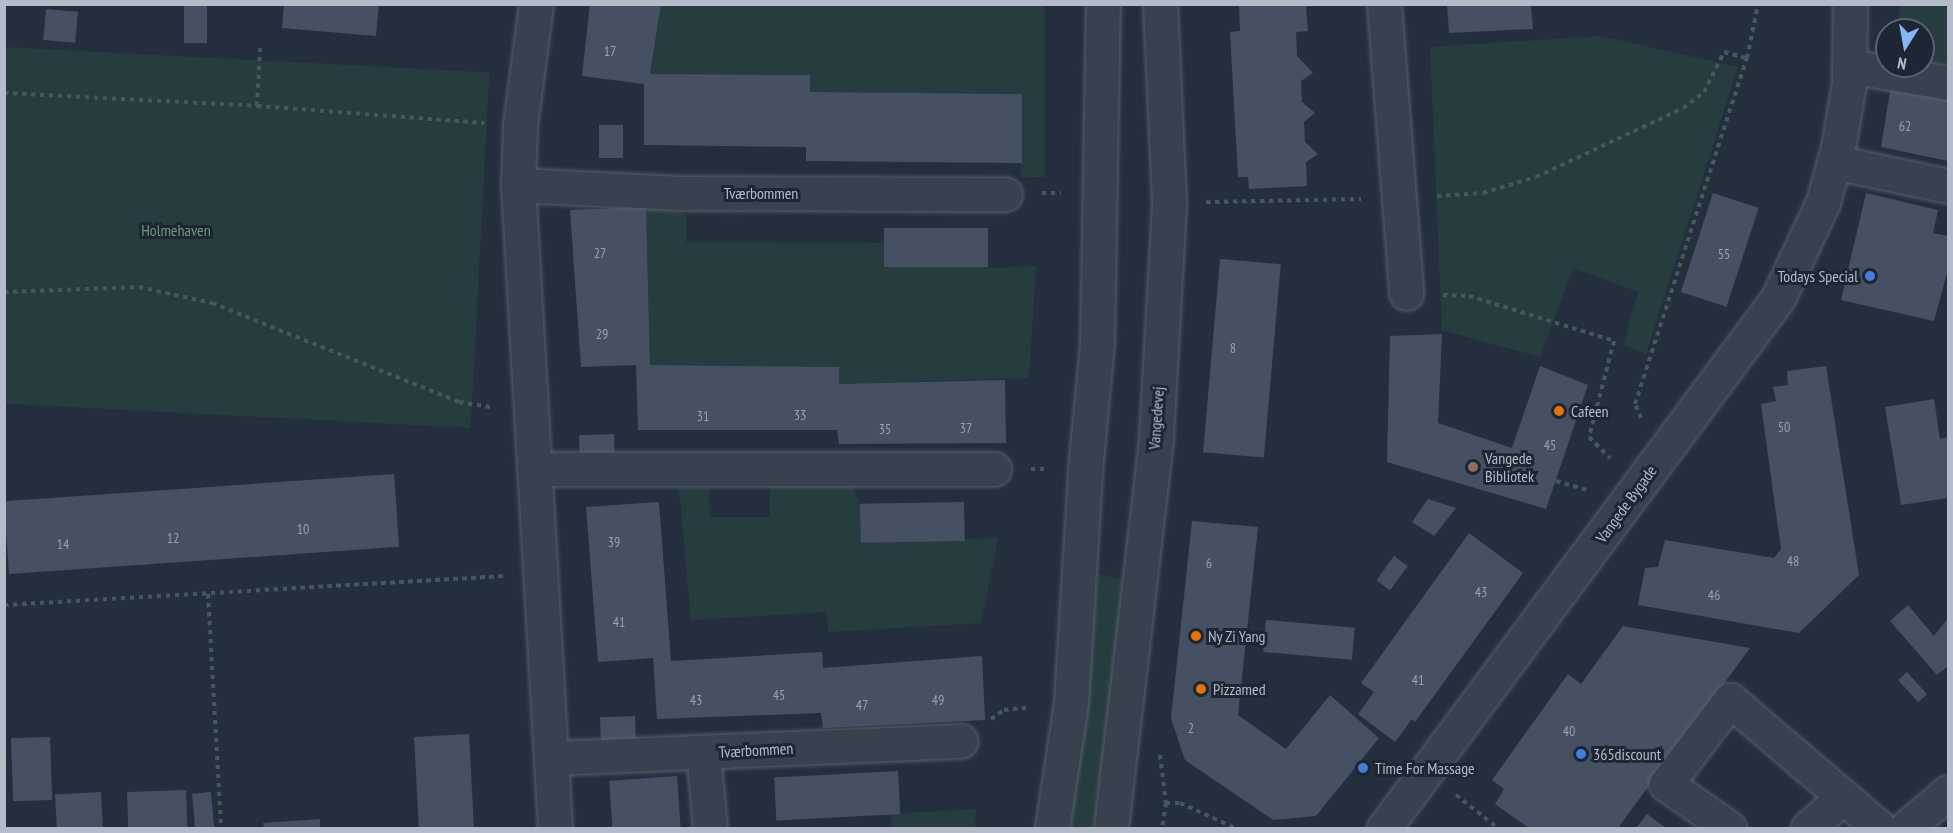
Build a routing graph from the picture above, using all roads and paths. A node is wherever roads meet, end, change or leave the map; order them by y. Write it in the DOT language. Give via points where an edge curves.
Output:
graph roads {
  1 [pos="536,4"];
  2 [pos="1103,4"];
  3 [pos="1160,4"];
  4 [pos="1384,4"];
  5 [pos="1758,4"];
  6 [pos="1850,4"];
  7 [pos="260,48"];
  8 [pos="1747,58"];
  9 [pos="1849,66"];
  10 [pos="1948,83"];
  11 [pos="4,93"];
  12 [pos="257,106"];
  13 [pos="520,126"];
  14 [pos="1834,162"];
  15 [pos="518,184"];
  16 [pos="1948,186"];
  17 [pos="1100,192"];
  18 [pos="1005,194"];
  19 [pos="1384,199"];
  20 [pos="1169,202"];
  21 [pos="4,292"];
  22 [pos="1406,293"];
  23 [pos="1440,295"];
  24 [pos="531,413"];
  25 [pos="1669,446"];
  26 [pos="535,469"];
  27 [pos="994,469"];
  28 [pos="1084,470"];
  29 [pos="1639,486"];
  30 [pos="541,574"];
  31 [pos="208,594"];
  32 [pos="4,605"];
  33 [pos="1071,702"];
  34 [pos="961,741"];
  35 [pos="703,752"];
  36 [pos="552,758"];
  37 [pos="1427,772"];
  38 [pos="1948,792"];
  39 [pos="1843,797"];
  40 [pos="1166,803"];
  41 [pos="1709,823"];
  42 [pos="221,828"];
  43 [pos="555,828"];
  44 [pos="710,828"];
  45 [pos="1033,828"];
  46 [pos="1052,828"];
  47 [pos="1111,828"];
  48 [pos="1235,828"];
  49 [pos="1384,828"];
  50 [pos="1498,828"];
  51 [pos="1808,828"];
  52 [pos="1880,828"];
  53 [pos="1906,828"];
  1 -- 13 [label="street"];
  2 -- 17 [label="street"];
  3 -- 20 [label="street, Vangedevej"];
  4 -- 19 [label="street"];
  5 -- 8 [label="path"];
  6 -- 9 [label="street, Vangede Bygade"];
  7 -- 12 [label="path"];
  8 -- 19 [label="path" via="1724,52 1704,92 1683,108 1536,177 1483,194"];
  8 -- 25 [label="path" via="1635,404 1645,424"];
  9 -- 10 [label="street"];
  9 -- 14 [label="street, Vangede Bygade"];
  11 -- 12 [label="path"];
  12 -- 13 [label="path"];
  13 -- 15 [label="street"];
  14 -- 16 [label="street"];
  14 -- 25 [label="street, Vangede Bygade" via="1823,202 1778,298"];
  15 -- 18 [label="street, Tværbommen" via="680,193"];
  15 -- 24 [label="street"];
  17 -- 18 [label="path"];
  17 -- 28 [label="street" via="1097,343"];
  19 -- 20 [label="path"];
  19 -- 22 [label="street"];
  20 -- 47 [label="street, Vangedevej" via="1156,437"];
  21 -- 24 [label="path" via="139,287 212,303 459,402"];
  23 -- 29 [label="path" via="1469,296 1614,342 1588,438"];
  24 -- 26 [label="street"];
  25 -- 29 [label="street, Vangede Bygade"];
  26 -- 27 [label="street"];
  26 -- 30 [label="street"];
  27 -- 28 [label="path"];
  28 -- 33 [label="street"];
  29 -- 37 [label="street, Vangede Bygade"];
  30 -- 31 [label="path"];
  30 -- 36 [label="street"];
  31 -- 32 [label="path"];
  31 -- 42 [label="path"];
  33 -- 34 [label="path" via="1004,710"];
  33 -- 45 [label="street"];
  33 -- 46 [label="street"];
  34 -- 35 [label="street, Tværbommen"];
  35 -- 36 [label="street, Tværbommen"];
  35 -- 44 [label="street"];
  36 -- 43 [label="street"];
  37 -- 49 [label="street, Vangede Bygade"];
  37 -- 50 [label="path"];
  38 -- 53 [label="street"];
  39 -- 41 [label="street" via="1730,700 1666,784"];
  39 -- 51 [label="street"];
  39 -- 52 [label="street"];
  40 -- 48 [label="path" via="1180,804"];
}
